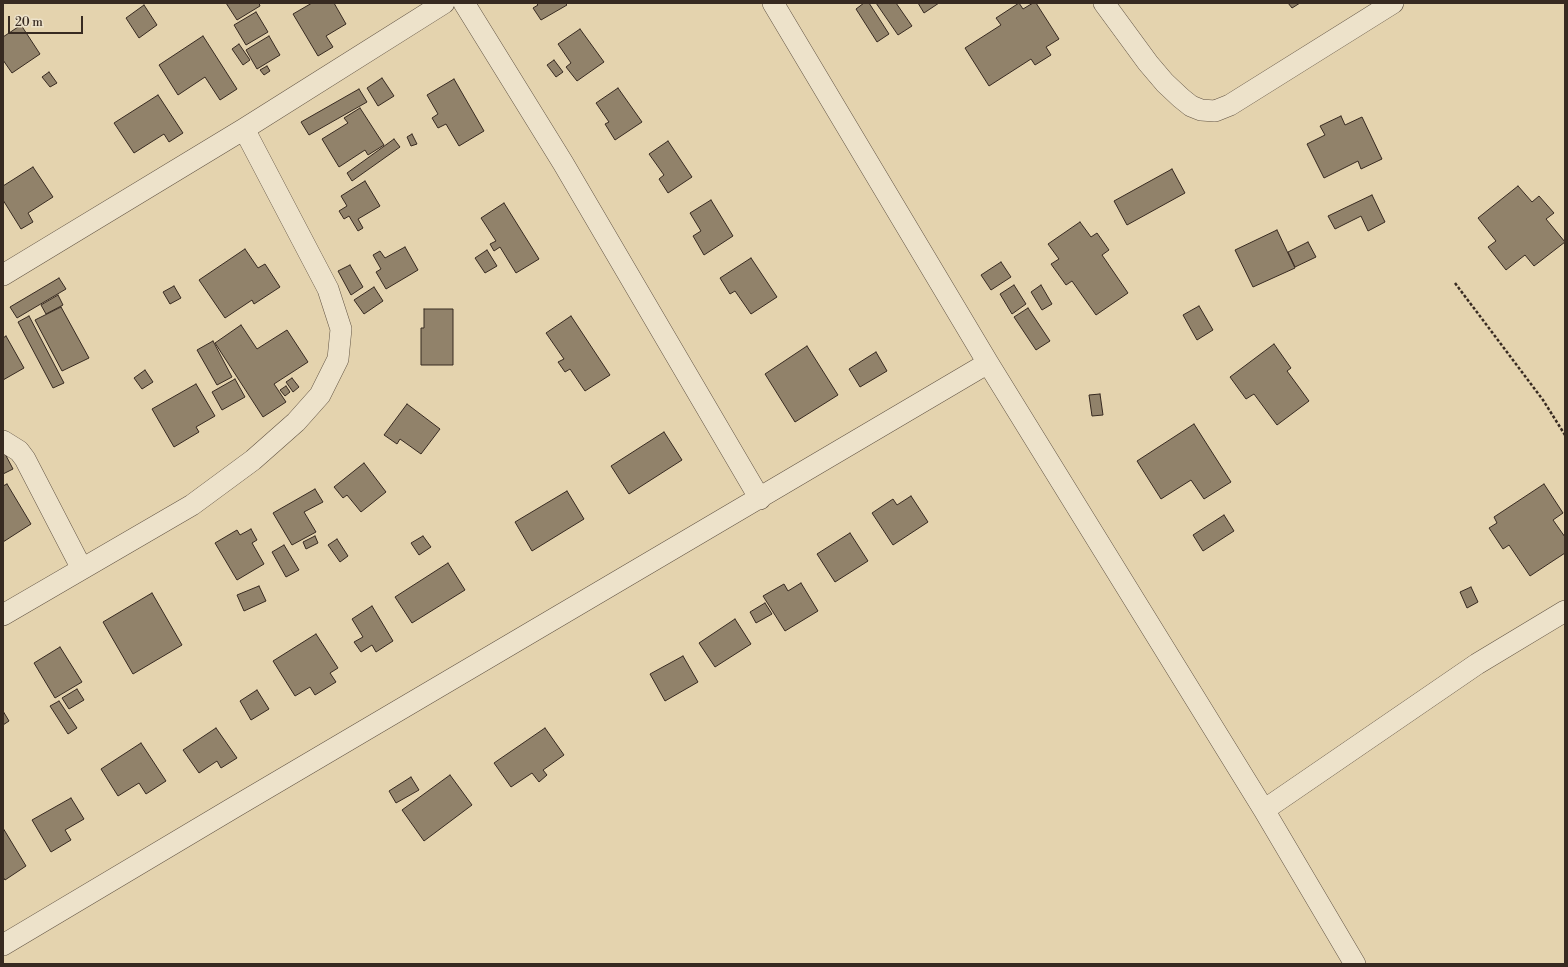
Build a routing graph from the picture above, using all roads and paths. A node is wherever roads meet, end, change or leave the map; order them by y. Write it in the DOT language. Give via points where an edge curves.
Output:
graph roads {
  1 [pos="444,3"];
  2 [pos="464,3"];
  3 [pos="773,3"];
  4 [pos="1104,3"];
  5 [pos="1393,3"];
  6 [pos="244,129"];
  7 [pos="3,275"];
  8 [pos="1455,283"];
  9 [pos="988,363"];
  10 [pos="1565,435"];
  11 [pos="3,441"];
  12 [pos="760,499"];
  13 [pos="82,569"];
  14 [pos="1565,611"];
  15 [pos="3,615"];
  16 [pos="1264,810"];
  17 [pos="3,945"];
  18 [pos="1355,964"];
  1 -- 6 [label="street"];
  2 -- 12 [label="street" via="563,163"];
  3 -- 9 [label="street"];
  4 -- 5 [label="street" via="1165,83 1191,106 1215,111 1230,105"];
  6 -- 7 [label="street"];
  6 -- 13 [label="street" via="328,289 341,329 338,359 320,395 296,422 253,460 192,505"];
  8 -- 10 [label="path" via="1543,400"];
  9 -- 12 [label="street"];
  9 -- 16 [label="street"];
  11 -- 13 [label="street" via="19,451 25,459"];
  12 -- 17 [label="street"];
  13 -- 15 [label="street"];
  14 -- 16 [label="street" via="1477,664"];
  16 -- 18 [label="street"];
}
